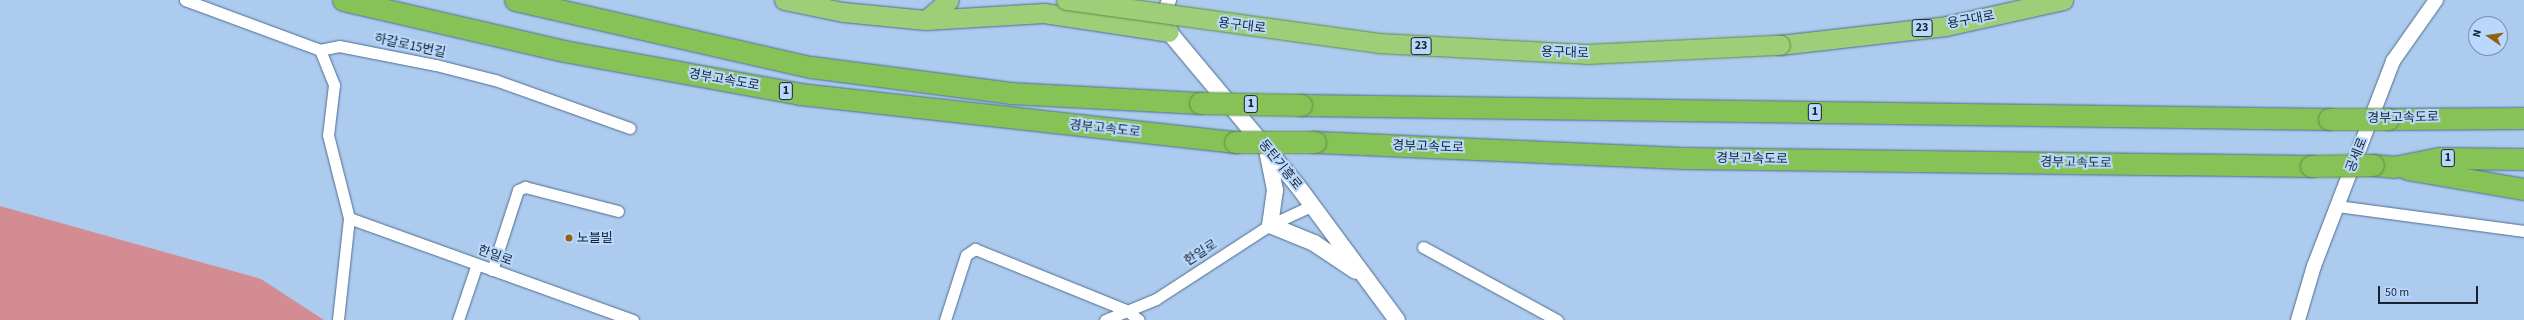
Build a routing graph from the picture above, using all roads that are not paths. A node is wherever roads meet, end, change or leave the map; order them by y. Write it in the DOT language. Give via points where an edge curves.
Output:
graph roads {
  1 [pos="186,0"];
  2 [pos="343,0"];
  3 [pos="515,0"];
  4 [pos="784,0"];
  5 [pos="949,0"];
  6 [pos="1066,0"];
  7 [pos="1133,0"];
  8 [pos="2063,0"];
  9 [pos="2436,0"];
  10 [pos="1167,5"];
  11 [pos="926,20"];
  12 [pos="1169,32"];
  13 [pos="320,50"];
  14 [pos="2524,118"];
  15 [pos="630,128"];
  16 [pos="1267,149"];
  17 [pos="2524,159"];
  18 [pos="2394,167"];
  19 [pos="2524,189"];
  20 [pos="1311,206"];
  21 [pos="2337,206"];
  22 [pos="618,211"];
  23 [pos="349,218"];
  24 [pos="1270,225"];
  25 [pos="2524,231"];
  26 [pos="1423,247"];
  27 [pos="477,264"];
  28 [pos="492,270"];
  29 [pos="1367,279"];
  30 [pos="1126,310"];
  31 [pos="338,320"];
  32 [pos="458,320"];
  33 [pos="633,320"];
  34 [pos="945,320"];
  35 [pos="1105,320"];
  36 [pos="1139,320"];
  37 [pos="1397,320"];
  38 [pos="1557,320"];
  39 [pos="2298,320"];
  1 -- 13 [label="street"];
  2 -- 18 [label="highway, 경부고속도로 / 1, bridge" via="564,51 800,94 1235,142 1315,142 1692,158"];
  3 -- 14 [label="highway, 경부고속도로 / 1, bridge" via="811,67 1010,93 1200,103 1302,105 2329,119"];
  4 -- 11 [label="highway" via="843,12"];
  5 -- 11 [label="highway"];
  6 -- 8 [label="highway, 용구대로 / 23, bridge" via="1378,43 1586,54 1780,45 1946,26"];
  7 -- 10 [label="highway"];
  9 -- 21 [label="street, 공세로" via="2393,61"];
  10 -- 12 [label="main road, 동탄기흥로"];
  11 -- 12 [label="highway" via="1044,13"];
  12 -- 16 [label="main road, 동탄기흥로"];
  13 -- 15 [label="street, 하갈로15번길" via="339,46 436,65 495,80"];
  13 -- 23 [label="street" via="334,85 328,135"];
  16 -- 20 [label="main road, 동탄기흥로"];
  16 -- 24 [label="main road" via="1275,190"];
  17 -- 18 [label="highway, 경부고속도로 / 1" via="2439,158"];
  18 -- 19 [label="highway"];
  20 -- 24 [label="street, 한일로"];
  20 -- 29 [label="main road, 동탄기흥로"];
  21 -- 25 [label="street"];
  21 -- 39 [label="street, 공세로"];
  22 -- 28 [label="street" via="525,187 518,190"];
  23 -- 27 [label="street, 한일로"];
  23 -- 31 [label="street"];
  24 -- 29 [label="main road" via="1314,243"];
  24 -- 30 [label="street, 한일로" via="1156,299"];
  26 -- 38 [label="street"];
  27 -- 28 [label="street, 한일로"];
  27 -- 32 [label="street"];
  28 -- 33 [label="street, 한일로"];
  29 -- 37 [label="main road, 동탄기흥로"];
  30 -- 34 [label="street" via="974,249 966,255"];
  30 -- 35 [label="street, 한일로"];
  30 -- 36 [label="street"];
}
